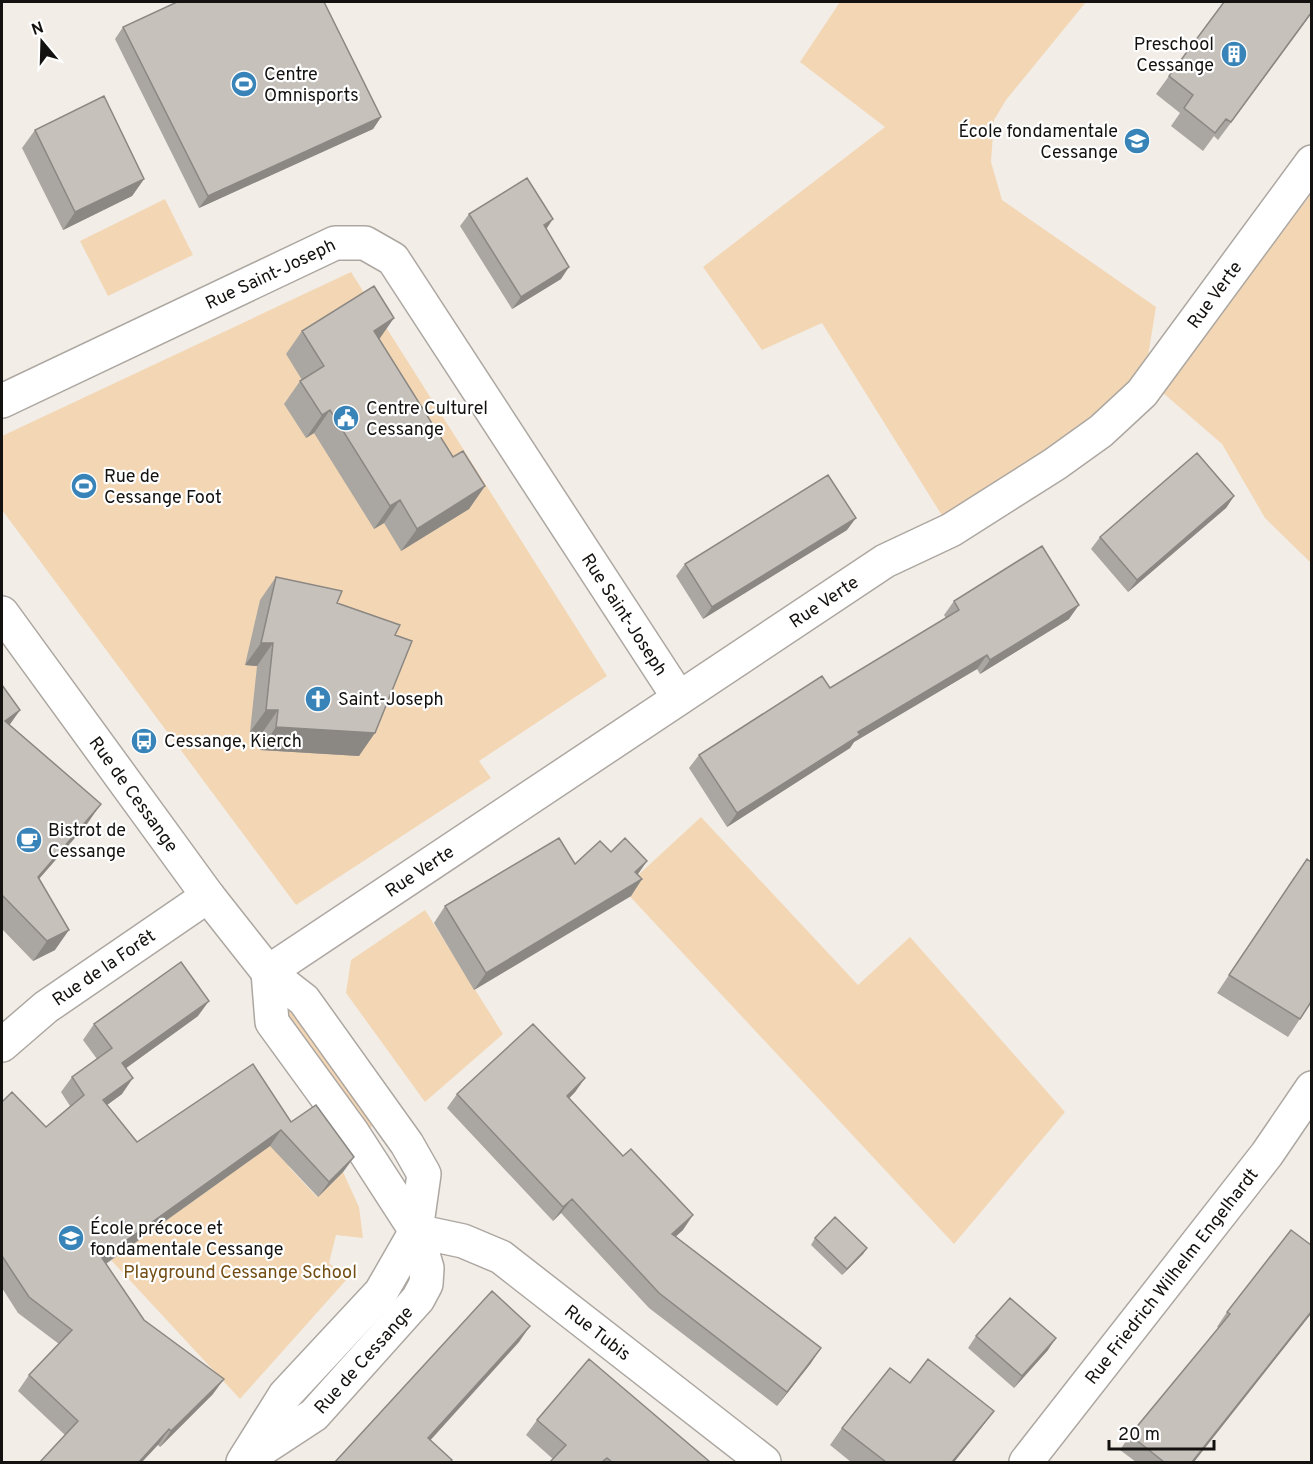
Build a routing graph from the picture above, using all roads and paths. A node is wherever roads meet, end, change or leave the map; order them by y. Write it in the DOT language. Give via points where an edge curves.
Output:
graph roads {
  1 [pos="1311,162"];
  2 [pos="2,401"];
  3 [pos="2,614"];
  4 [pos="679,698"];
  5 [pos="208,896"];
  6 [pos="268,972"];
  7 [pos="2,1045"];
  8 [pos="1311,1088"];
  9 [pos="416,1231"];
  10 [pos="245,1461"];
  11 [pos="764,1462"];
  12 [pos="1026,1462"];
  1 -- 4 [label="street, Rue Verte" via="1142,393 1101,431 951,530 885,561"];
  2 -- 4 [label="street, Rue Saint-Joseph" via="335,243 365,243 393,259"];
  3 -- 5 [label="street, Rue de Cessange"];
  4 -- 6 [label="street, Rue Verte"];
  5 -- 6 [label="street, Rue de Cessange"];
  5 -- 7 [label="street, Rue de la Forêt" via="46,1007"];
  6 -- 9 [label="street" via="272,1022 352,1132"];
  8 -- 12 [label="street, Rue Friedrich Wilhelm Engelhardt" via="1267,1154"];
  9 -- 10 [label="street, Rue de Cessange" via="381,1292 285,1395"];
  9 -- 11 [label="street, Rue Tubis" via="464,1241 501,1257"];
}
